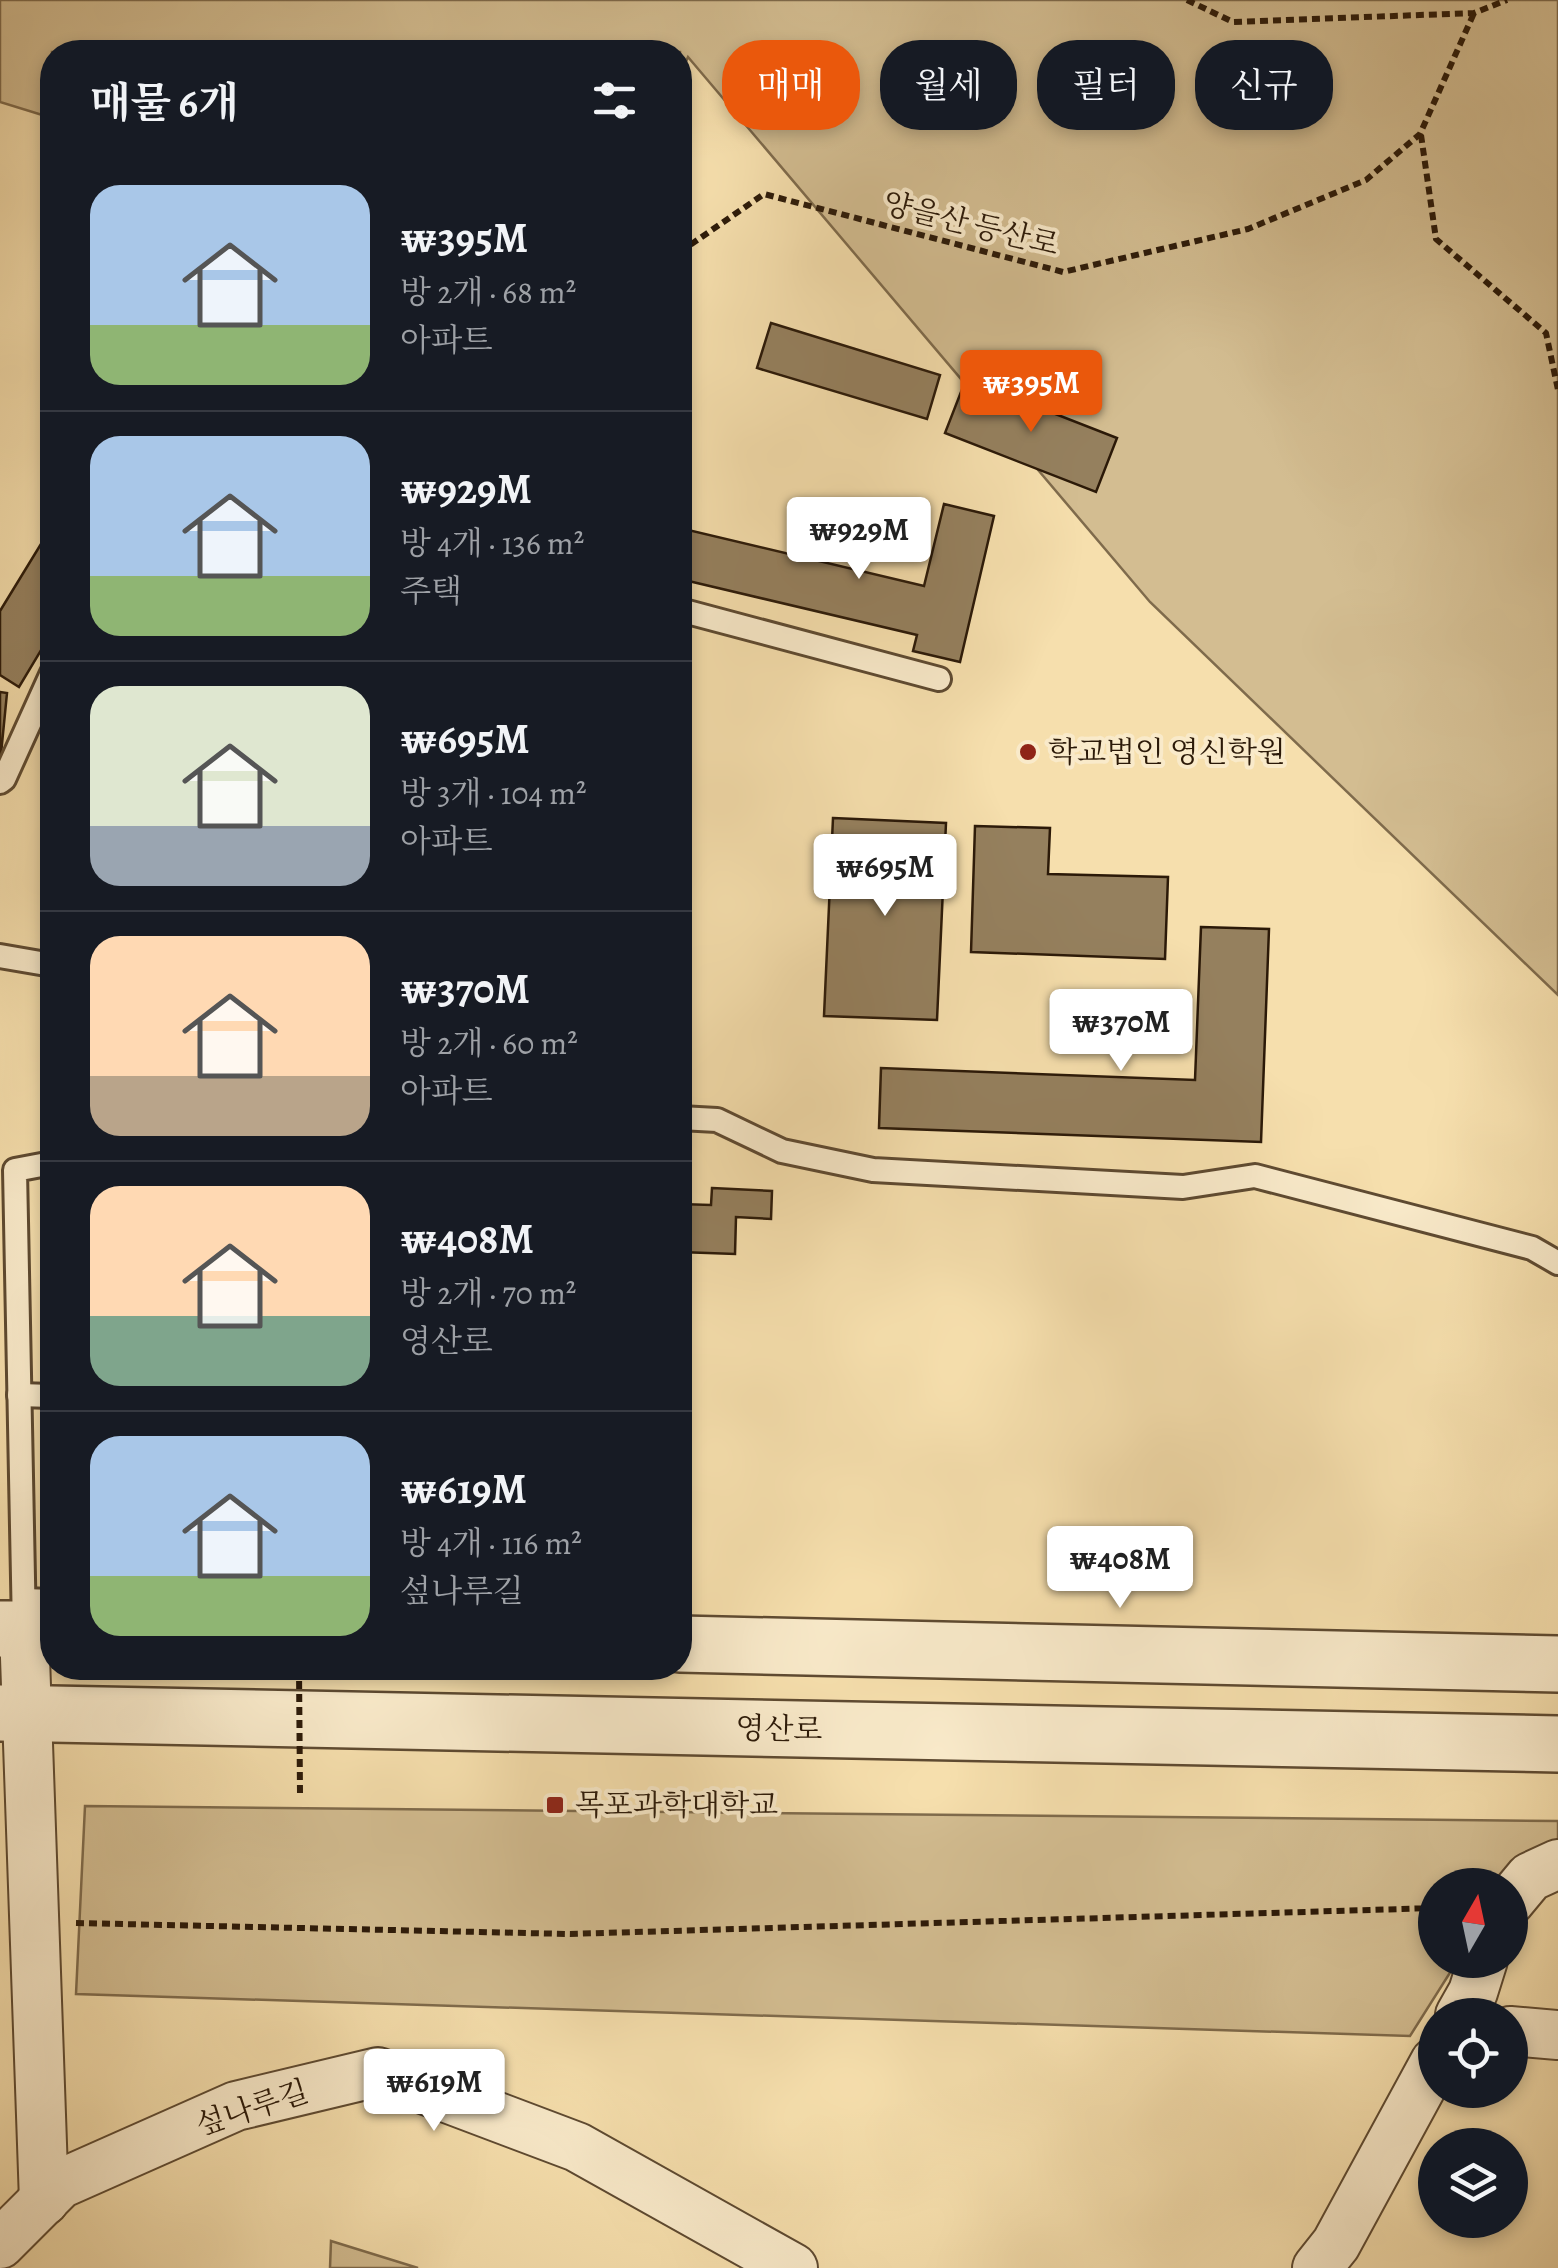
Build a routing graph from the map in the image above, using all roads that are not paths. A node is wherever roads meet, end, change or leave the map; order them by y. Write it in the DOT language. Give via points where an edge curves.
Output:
graph roads {
  1 [pos="692,613"];
  2 [pos="938,679"];
  3 [pos="40,700"];
  4 [pos="0,782"];
  5 [pos="0,956"];
  6 [pos="40,963"];
  7 [pos="692,1119"];
  8 [pos="40,1163"];
  9 [pos="7,1164"];
  10 [pos="1558,1264"];
  11 [pos="9,1332"];
  12 [pos="19,1395"];
  13 [pos="40,1396"];
  14 [pos="30,1618"];
  15 [pos="692,1644"];
  16 [pos="1558,1664"];
  17 [pos="14,1714"];
  18 [pos="1558,1744"];
  19 [pos="1558,1864"];
  20 [pos="1528,1879"];
  21 [pos="1528,2032"];
  22 [pos="1558,2034"];
  23 [pos="1418,2093"];
  24 [pos="44,2201"];
  25 [pos="0,2244"];
  26 [pos="793,2268"];
  27 [pos="1317,2268"];
  1 -- 2 [label="lane"];
  3 -- 4 [label="lane"];
  5 -- 6 [label="lane"];
  7 -- 10 [label="lane" via="717,1120 782,1151 873,1170 1183,1188 1255,1176 1532,1248"];
  8 -- 9 [label="lane"];
  9 -- 11 [label="lane"];
  11 -- 12 [label="lane"];
  12 -- 13 [label="lane"];
  12 -- 14 [label="lane"];
  14 -- 17 [label="street"];
  15 -- 16 [label="street"];
  17 -- 18 [label="street, 영산로"];
  17 -- 24 [label="street" via="34,1922"];
  19 -- 20 [label="street"];
  21 -- 22 [label="street"];
  23 -- 27 [label="street"];
  24 -- 25 [label="street, 섶나루길"];
  24 -- 26 [label="street, 섶나루길" via="60,2184 236,2106 378,2072 577,2147"];
}
